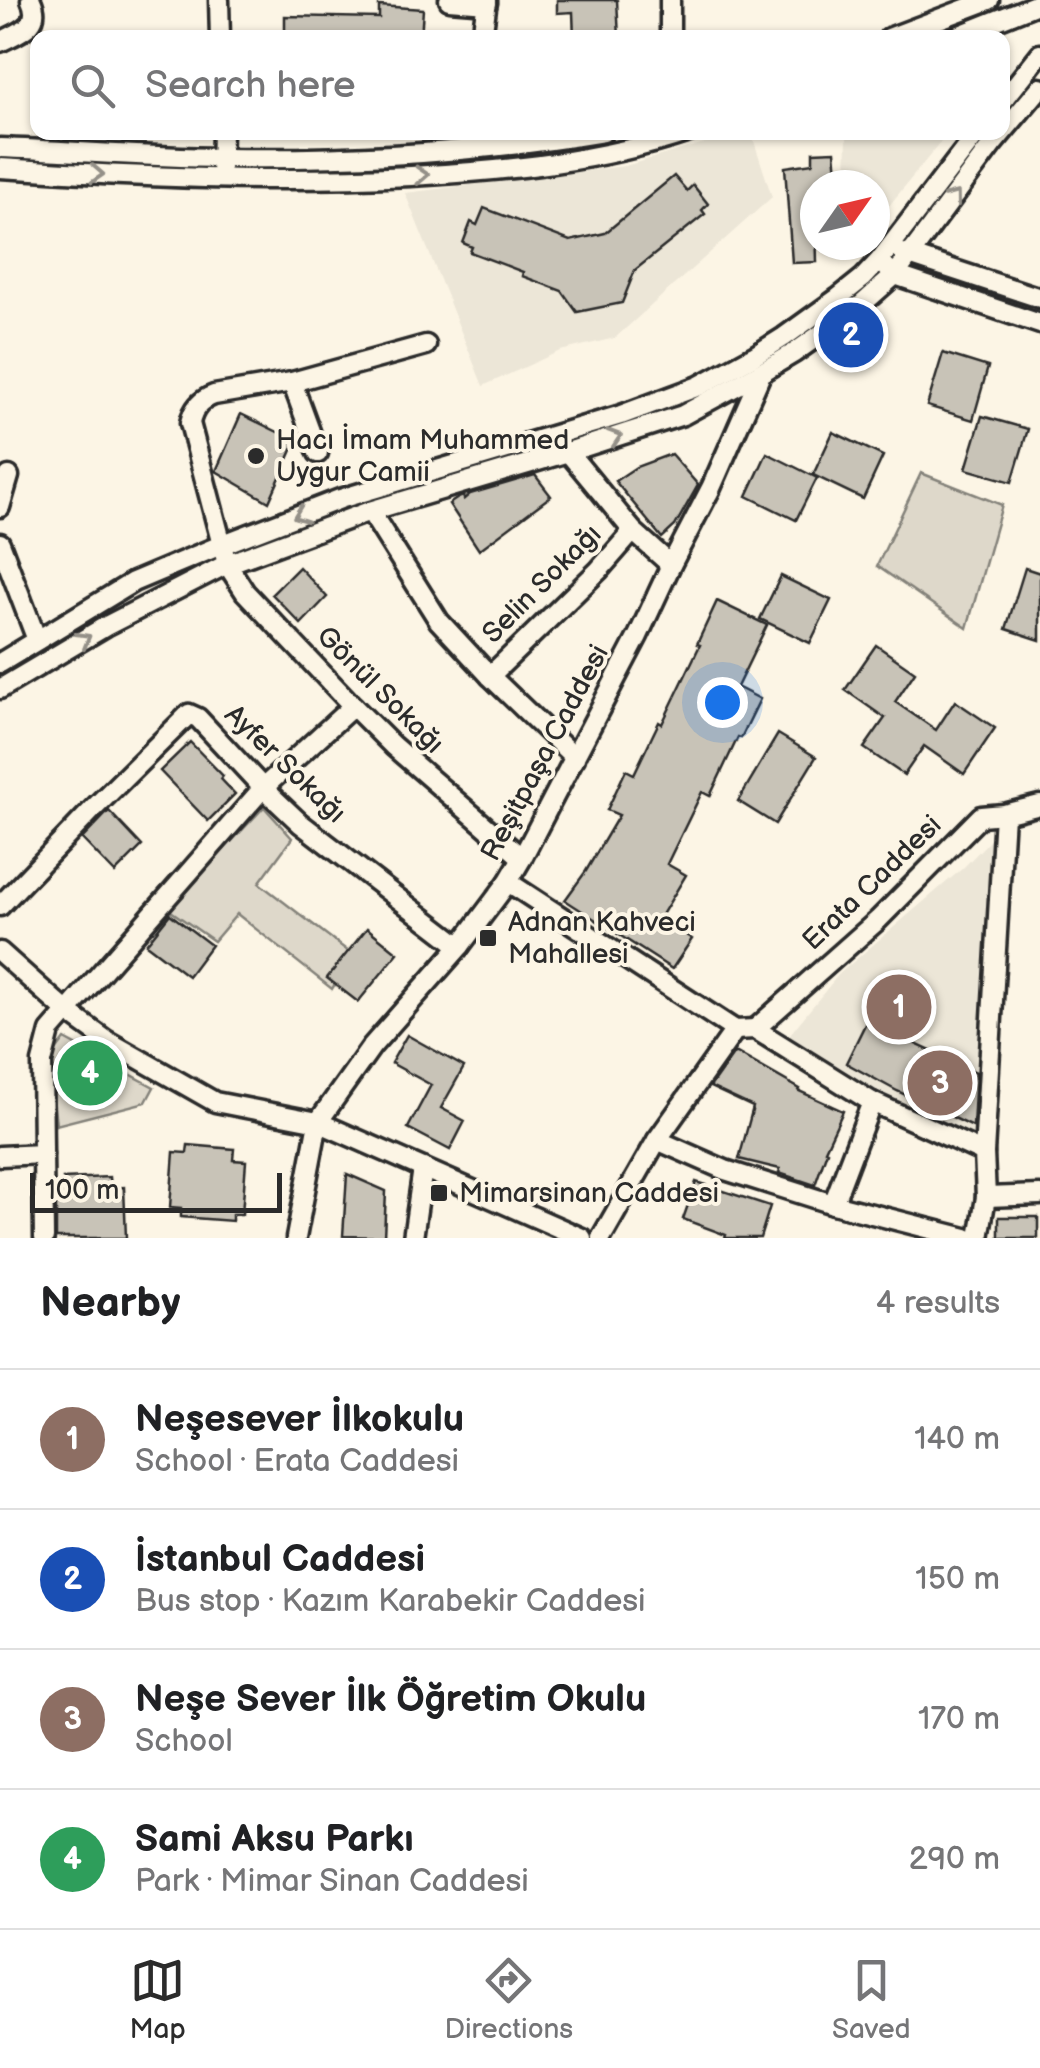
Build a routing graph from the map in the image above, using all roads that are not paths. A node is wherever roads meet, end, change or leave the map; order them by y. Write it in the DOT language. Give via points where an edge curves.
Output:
graph roads {
  1 [pos="31,0"];
  2 [pos="218,0"];
  3 [pos="448,0"];
  4 [pos="670,0"];
  5 [pos="989,0"];
  6 [pos="487,2"];
  7 [pos="1040,3"];
  8 [pos="220,30"];
  9 [pos="483,30"];
  10 [pos="670,30"];
  11 [pos="910,30"];
  12 [pos="972,30"];
  13 [pos="0,42"];
  14 [pos="1040,54"];
  15 [pos="1040,88"];
  16 [pos="1010,92"];
  17 [pos="1010,124"];
  18 [pos="222,140"];
  19 [pos="659,140"];
  20 [pos="972,140"];
  21 [pos="996,140"];
  22 [pos="473,141"];
  23 [pos="0,148"];
  24 [pos="222,158"];
  25 [pos="0,168"];
  26 [pos="468,173"];
  27 [pos="220,178"];
  28 [pos="890,246"];
  29 [pos="890,254"];
  30 [pos="910,256"];
  31 [pos="879,260"];
  32 [pos="887,260"];
  33 [pos="895,275"];
  34 [pos="1040,298"];
  35 [pos="1040,324"];
  36 [pos="426,346"];
  37 [pos="758,364"];
  38 [pos="292,382"];
  39 [pos="568,452"];
  40 [pos="318,453"];
  41 [pos="9,476"];
  42 [pos="0,507"];
  43 [pos="370,511"];
  44 [pos="633,531"];
  45 [pos="0,542"];
  46 [pos="221,545"];
  47 [pos="227,564"];
  48 [pos="671,565"];
  49 [pos="37,640"];
  50 [pos="0,664"];
  51 [pos="490,676"];
  52 [pos="0,689"];
  53 [pos="352,706"];
  54 [pos="575,758"];
  55 [pos="263,788"];
  56 [pos="1040,805"];
  57 [pos="1004,814"];
  58 [pos="522,858"];
  59 [pos="508,882"];
  60 [pos="0,906"];
  61 [pos="460,946"];
  62 [pos="0,952"];
  63 [pos="66,1011"];
  64 [pos="755,1028"];
  65 [pos="735,1030"];
  66 [pos="872,1102"];
  67 [pos="318,1122"];
  68 [pos="657,1140"];
  69 [pos="984,1153"];
  70 [pos="43,1154"];
  71 [pos="0,1156"];
  72 [pos="423,1168"];
  73 [pos="1040,1195"];
  74 [pos="986,1197"];
  75 [pos="833,1204"];
  76 [pos="44,1238"];
  77 [pos="296,1238"];
  78 [pos="413,1238"];
  79 [pos="582,1238"];
  80 [pos="600,1238"];
  81 [pos="966,1238"];
  82 [pos="978,1238"];
  1 -- 13 [label="street" via="36,10 30,26"];
  2 -- 8 [label="street"];
  3 -- 6 [label="street"];
  4 -- 10 [label="street"];
  5 -- 11 [label="street"];
  6 -- 9 [label="street"];
  7 -- 12 [label="street"];
  14 -- 16 [label="street"];
  17 -- 15 [label="street, one-way"];
  18 -- 24 [label="street"];
  19 -- 26 [label="street"];
  20 -- 28 [label="street"];
  30 -- 21 [label="street, one-way"];
  22 -- 24 [label="street" via="344,156"];
  22 -- 26 [label="street"];
  23 -- 24 [label="street"];
  24 -- 27 [label="street"];
  25 -- 27 [label="street, one-way"];
  27 -- 26 [label="street, one-way"];
  29 -- 30 [label="street"];
  30 -- 33 [label="street"];
  30 -- 34 [label="street"];
  31 -- 37 [label="street"];
  32 -- 33 [label="street"];
  33 -- 35 [label="street"];
  33 -- 37 [label="street" via="794,353"];
  36 -- 38 [label="street"];
  39 -- 37 [label="street, one-way" via="683,415"];
  37 -- 46 [label="street, one-way"];
  37 -- 48 [label="street, Reşitpaşa Caddesi" via="711,488"];
  38 -- 40 [label="street"];
  38 -- 46 [label="street, Gönül Sokağı" via="214,395 192,415"];
  39 -- 43 [label="street"];
  39 -- 44 [label="street"];
  41 -- 42 [label="street"];
  43 -- 47 [label="street"];
  43 -- 51 [label="street" via="439,620"];
  44 -- 48 [label="street"];
  44 -- 51 [label="street, Selin Sokağı"];
  45 -- 49 [label="street"];
  46 -- 47 [label="street, Gönül Sokağı"];
  46 -- 49 [label="street" via="133,582"];
  52 -- 47 [label="street, one-way"];
  47 -- 53 [label="street, Gönül Sokağı"];
  48 -- 54 [label="street, Reşitpaşa Caddesi"];
  49 -- 50 [label="street"];
  51 -- 54 [label="street"];
  53 -- 55 [label="street"];
  53 -- 58 [label="street, Gönül Sokağı"];
  54 -- 58 [label="street, Reşitpaşa Caddesi"];
  55 -- 60 [label="street, Ayfer Sokağı" via="189,714"];
  55 -- 61 [label="street, Ayfer Sokağı"];
  55 -- 63 [label="street"];
  56 -- 57 [label="street, Erata Caddesi"];
  57 -- 64 [label="street, Erata Caddesi" via="981,816 878,920"];
  57 -- 69 [label="street"];
  58 -- 59 [label="street, Reşitpaşa Caddesi"];
  59 -- 61 [label="street, Reşitpaşa Caddesi"];
  59 -- 65 [label="street"];
  61 -- 67 [label="street, Reşitpaşa Caddesi" via="372,1046"];
  62 -- 63 [label="street"];
  63 -- 67 [label="street" via="215,1102"];
  63 -- 70 [label="street" via="50,1031 42,1062"];
  64 -- 65 [label="street"];
  64 -- 66 [label="street"];
  65 -- 68 [label="street"];
  66 -- 69 [label="street"];
  66 -- 75 [label="street"];
  67 -- 72 [label="street"];
  67 -- 77 [label="street"];
  68 -- 75 [label="street"];
  68 -- 80 [label="street"];
  69 -- 74 [label="street"];
  70 -- 71 [label="street"];
  70 -- 76 [label="street"];
  72 -- 78 [label="street"];
  72 -- 79 [label="street"];
  73 -- 74 [label="street"];
  74 -- 82 [label="street"];
  75 -- 81 [label="street"];
}
